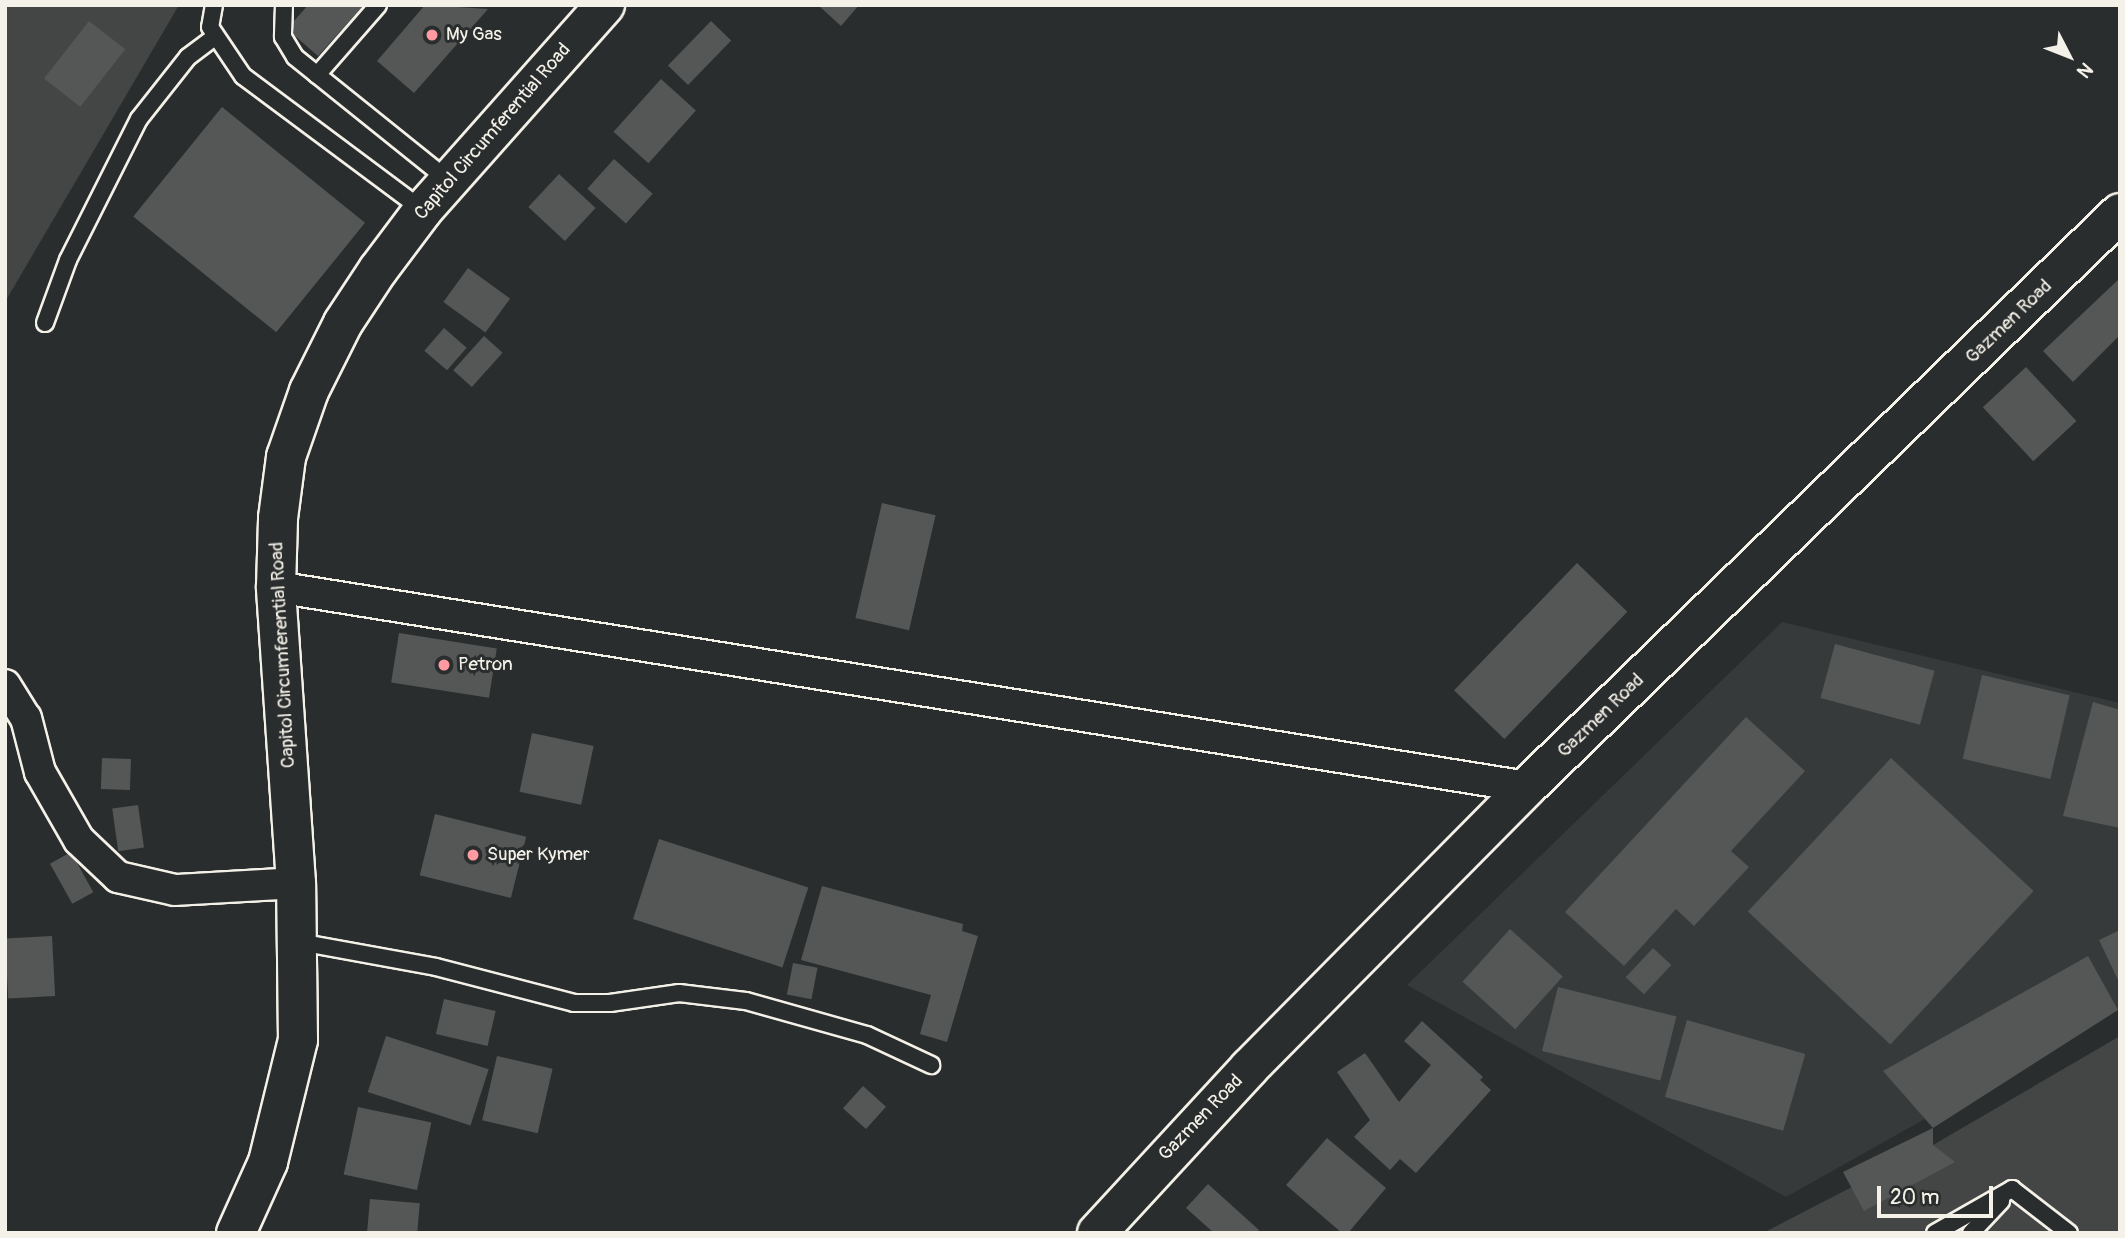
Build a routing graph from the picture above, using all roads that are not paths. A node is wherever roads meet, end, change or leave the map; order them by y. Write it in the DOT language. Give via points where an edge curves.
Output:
graph roads {
  1 [pos="214,5"];
  2 [pos="284,5"];
  3 [pos="378,5"];
  4 [pos="595,9"];
  5 [pos="215,37"];
  6 [pos="317,75"];
  7 [pos="449,180"];
  8 [pos="423,210"];
  9 [pos="2120,213"];
  10 [pos="45,323"];
  11 [pos="276,587"];
  12 [pos="5,685"];
  13 [pos="1527,788"];
  14 [pos="296,883"];
  15 [pos="299,942"];
  16 [pos="932,1065"];
  17 [pos="2012,1189"];
  18 [pos="236,1233"];
  19 [pos="1097,1233"];
  20 [pos="1935,1233"];
  21 [pos="1972,1233"];
  22 [pos="2069,1233"];
  1 -- 5 [label="lane" via="209,27"];
  2 -- 6 [label="lane" via="283,37 295,57"];
  3 -- 6 [label="lane"];
  4 -- 7 [label="street, Capitol Circumferential Road"];
  5 -- 8 [label="lane" via="243,76"];
  5 -- 10 [label="lane" via="188,57 139,119 68,260"];
  6 -- 7 [label="lane"];
  7 -- 8 [label="street, Capitol Circumferential Road"];
  8 -- 11 [label="street, Capitol Circumferential Road" via="343,323 309,391 286,457"];
  9 -- 13 [label="street, Gazmen Road"];
  11 -- 13 [label="street"];
  11 -- 14 [label="street, Capitol Circumferential Road"];
  12 -- 14 [label="street" via="26,718 40,772 79,840 118,877 175,890"];
  13 -- 19 [label="street, Gazmen Road" via="1249,1068"];
  14 -- 15 [label="street, Capitol Circumferential Road"];
  15 -- 16 [label="lane" via="436,967 574,1003 679,993 746,1001 867,1035"];
  15 -- 18 [label="street, Capitol Circumferential Road" via="298,1040 286,1100 268,1162"];
  17 -- 20 [label="lane"];
  17 -- 21 [label="lane"];
  17 -- 22 [label="lane"];
}
